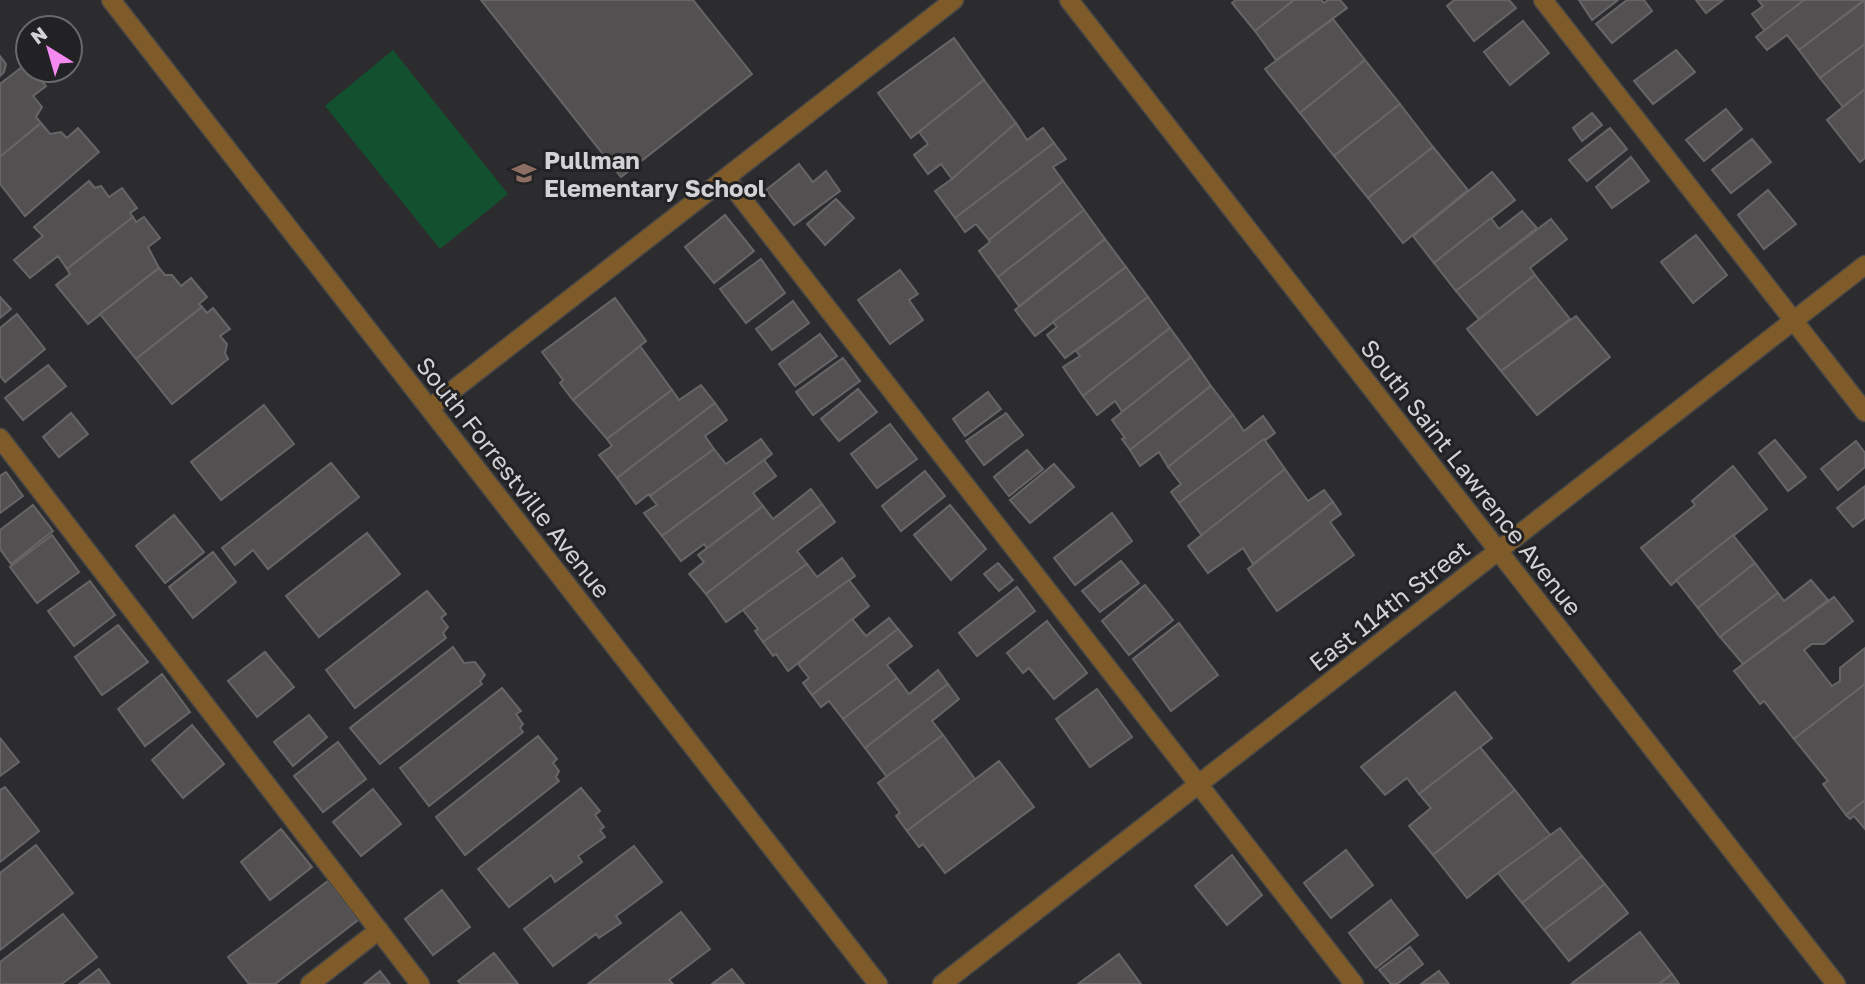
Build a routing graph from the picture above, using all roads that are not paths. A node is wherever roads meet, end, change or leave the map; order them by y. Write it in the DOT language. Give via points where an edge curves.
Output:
graph roads {
  1 [pos="111,0"];
  2 [pos="954,0"];
  3 [pos="1069,0"];
  4 [pos="1543,0"];
  5 [pos="726,178"];
  6 [pos="1865,265"];
  7 [pos="1793,321"];
  8 [pos="430,408"];
  9 [pos="1865,412"];
  10 [pos="0,438"];
  11 [pos="1498,551"];
  12 [pos="1199,784"];
  13 [pos="379,930"];
  14 [pos="310,984"];
  15 [pos="420,984"];
  16 [pos="878,984"];
  17 [pos="942,984"];
  18 [pos="1354,984"];
  19 [pos="1836,984"];
  1 -- 8 [label="street, South Forrestville Avenue"];
  2 -- 5 [label="street"];
  3 -- 11 [label="street, South Saint Lawrence Avenue"];
  4 -- 7 [label="street"];
  5 -- 8 [label="street"];
  5 -- 12 [label="street"];
  6 -- 7 [label="street, East 114th Street"];
  7 -- 9 [label="street"];
  7 -- 11 [label="street, East 114th Street"];
  8 -- 16 [label="street, South Forrestville Avenue"];
  10 -- 13 [label="street"];
  11 -- 12 [label="street, East 114th Street"];
  11 -- 19 [label="street, South Saint Lawrence Avenue"];
  12 -- 17 [label="street, East 114th Street"];
  12 -- 18 [label="street"];
  13 -- 14 [label="street"];
  13 -- 15 [label="street"];
}
